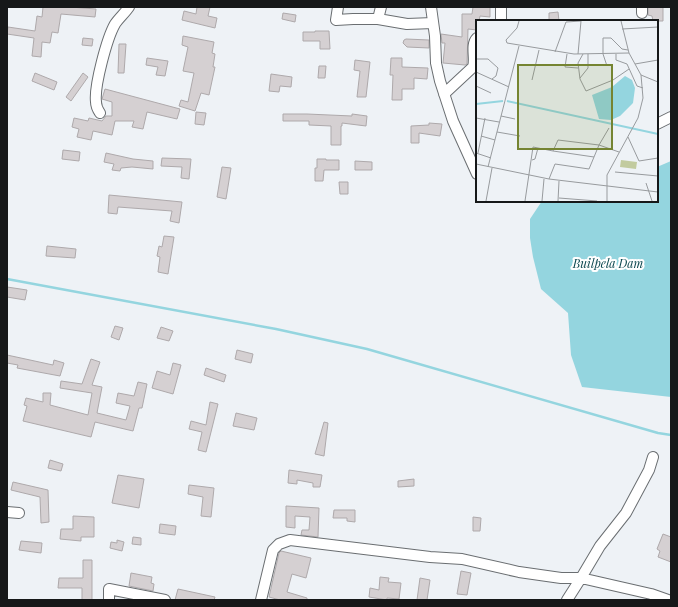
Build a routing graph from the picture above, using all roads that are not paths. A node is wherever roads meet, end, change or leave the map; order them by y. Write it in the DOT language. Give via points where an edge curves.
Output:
graph roads {
  1 [pos="129,7"];
  2 [pos="338,7"];
  3 [pos="381,7"];
  4 [pos="431,7"];
  5 [pos="501,7"];
  6 [pos="378,19"];
  7 [pos="501,20"];
  8 [pos="433,23"];
  9 [pos="476,39"];
  10 [pos="444,94"];
  11 [pos="100,114"];
  12 [pos="671,117"];
  13 [pos="658,124"];
  14 [pos="476,172"];
  15 [pos="653,457"];
  16 [pos="7,512"];
  17 [pos="19,512"];
  18 [pos="581,578"];
  19 [pos="141,598"];
  20 [pos="109,600"];
  21 [pos="165,600"];
  22 [pos="262,600"];
  23 [pos="567,600"];
  24 [pos="668,600"];
  1 -- 11 [label="street" via="116,23 106,48 96,98"];
  2 -- 6 [label="street" via="336,20"];
  3 -- 6 [label="street"];
  4 -- 8 [label="street"];
  5 -- 7 [label="street"];
  6 -- 8 [label="street" via="407,24"];
  8 -- 10 [label="street" via="436,64"];
  9 -- 10 [label="street" via="473,67"];
  10 -- 14 [label="street"];
  12 -- 13 [label="street"];
  15 -- 18 [label="street" via="649,470 626,513 600,546"];
  16 -- 17 [label="street"];
  18 -- 22 [label="street" via="519,572 462,559 290,540 279,544 273,550"];
  18 -- 23 [label="street"];
  18 -- 24 [label="street"];
  19 -- 20 [label="street" via="110,589"];
  19 -- 21 [label="street"];
}
